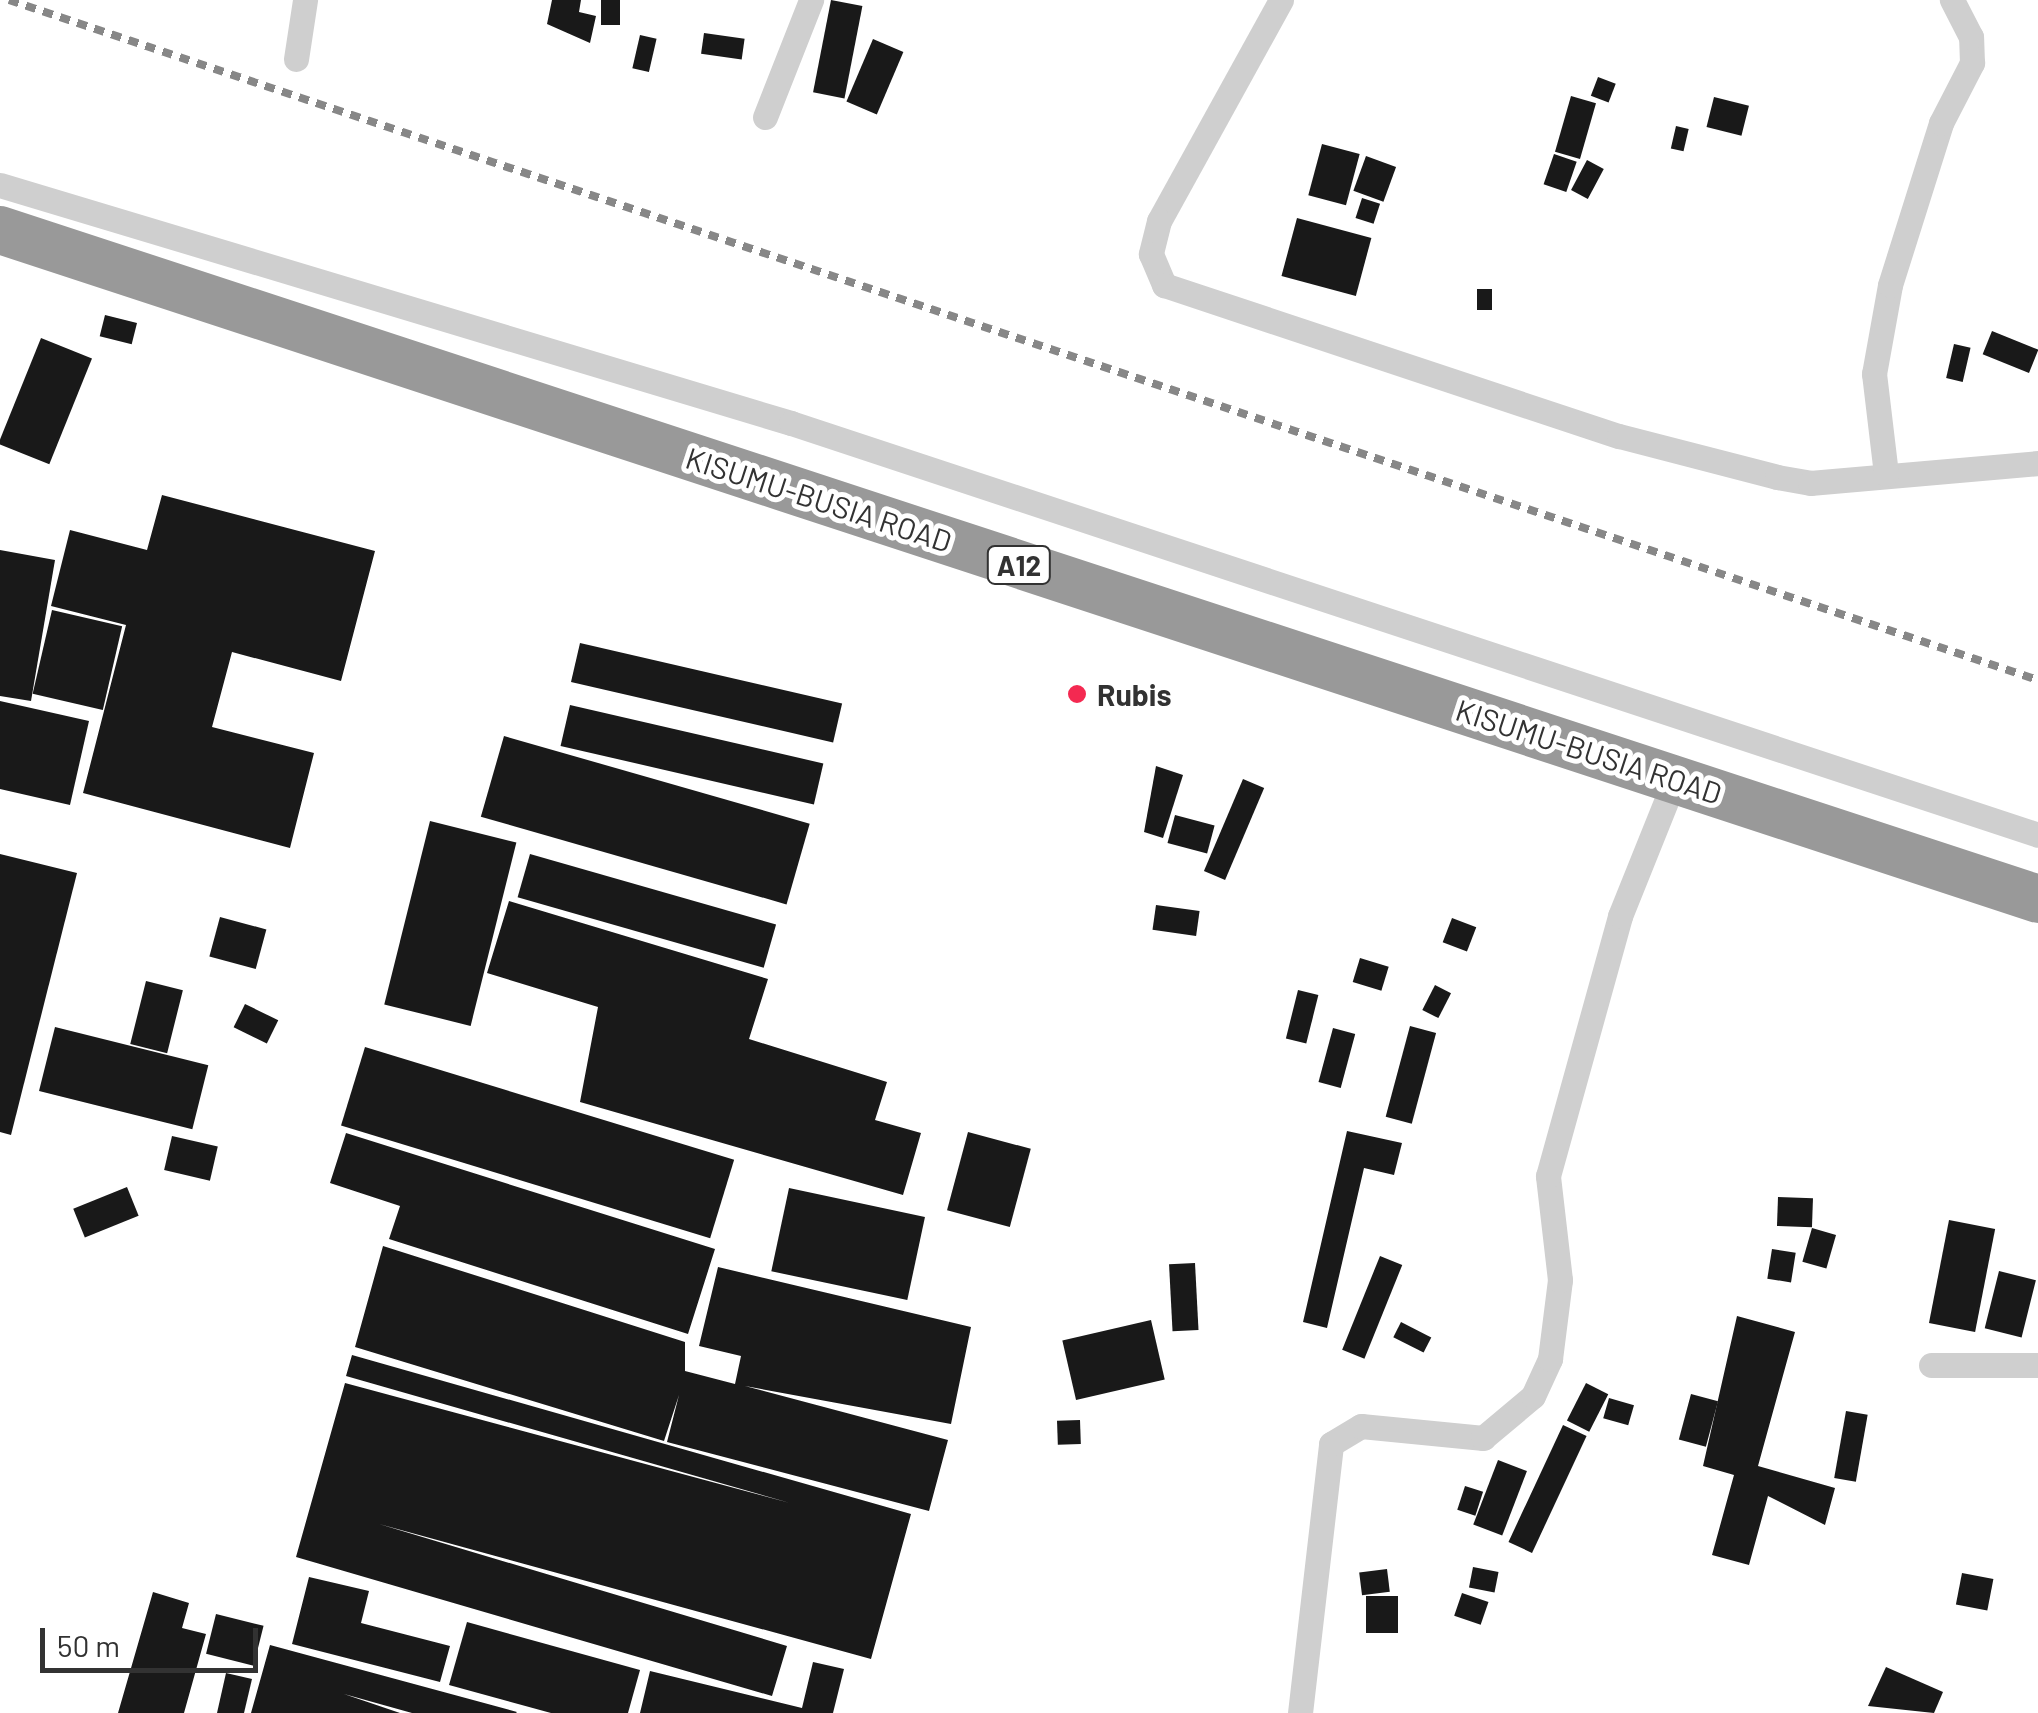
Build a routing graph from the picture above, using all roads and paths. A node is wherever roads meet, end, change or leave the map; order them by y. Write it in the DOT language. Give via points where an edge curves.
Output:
graph roads {
  1 [pos="304,0"];
  2 [pos="811,0"];
  3 [pos="1281,0"];
  4 [pos="1952,0"];
  5 [pos="296,59"];
  6 [pos="765,117"];
  7 [pos="0,185"];
  8 [pos="0,230"];
  9 [pos="2038,463"];
  10 [pos="1886,474"];
  11 [pos="1675,779"];
  12 [pos="2038,835"];
  13 [pos="2038,899"];
  14 [pos="2038,1365"];
  15 [pos="1931,1366"];
  16 [pos="1300,1713"];
  1 -- 5 [label="street"];
  2 -- 6 [label="street"];
  3 -- 10 [label="street" via="1160,222 1151,254 1164,285 1760,473 1810,483"];
  4 -- 10 [label="street" via="1972,37 1972,64 1941,123 1890,285 1874,374"];
  7 -- 12 [label="street" via="791,423"];
  8 -- 11 [label="highway, KISUMU-BUSIA ROAD / A12"];
  9 -- 10 [label="street"];
  11 -- 13 [label="highway, KISUMU-BUSIA ROAD / A12"];
  11 -- 16 [label="street" via="1620,916 1548,1176 1560,1280 1550,1359 1533,1396 1482,1438 1361,1426 1331,1444"];
  14 -- 15 [label="street"];
}
